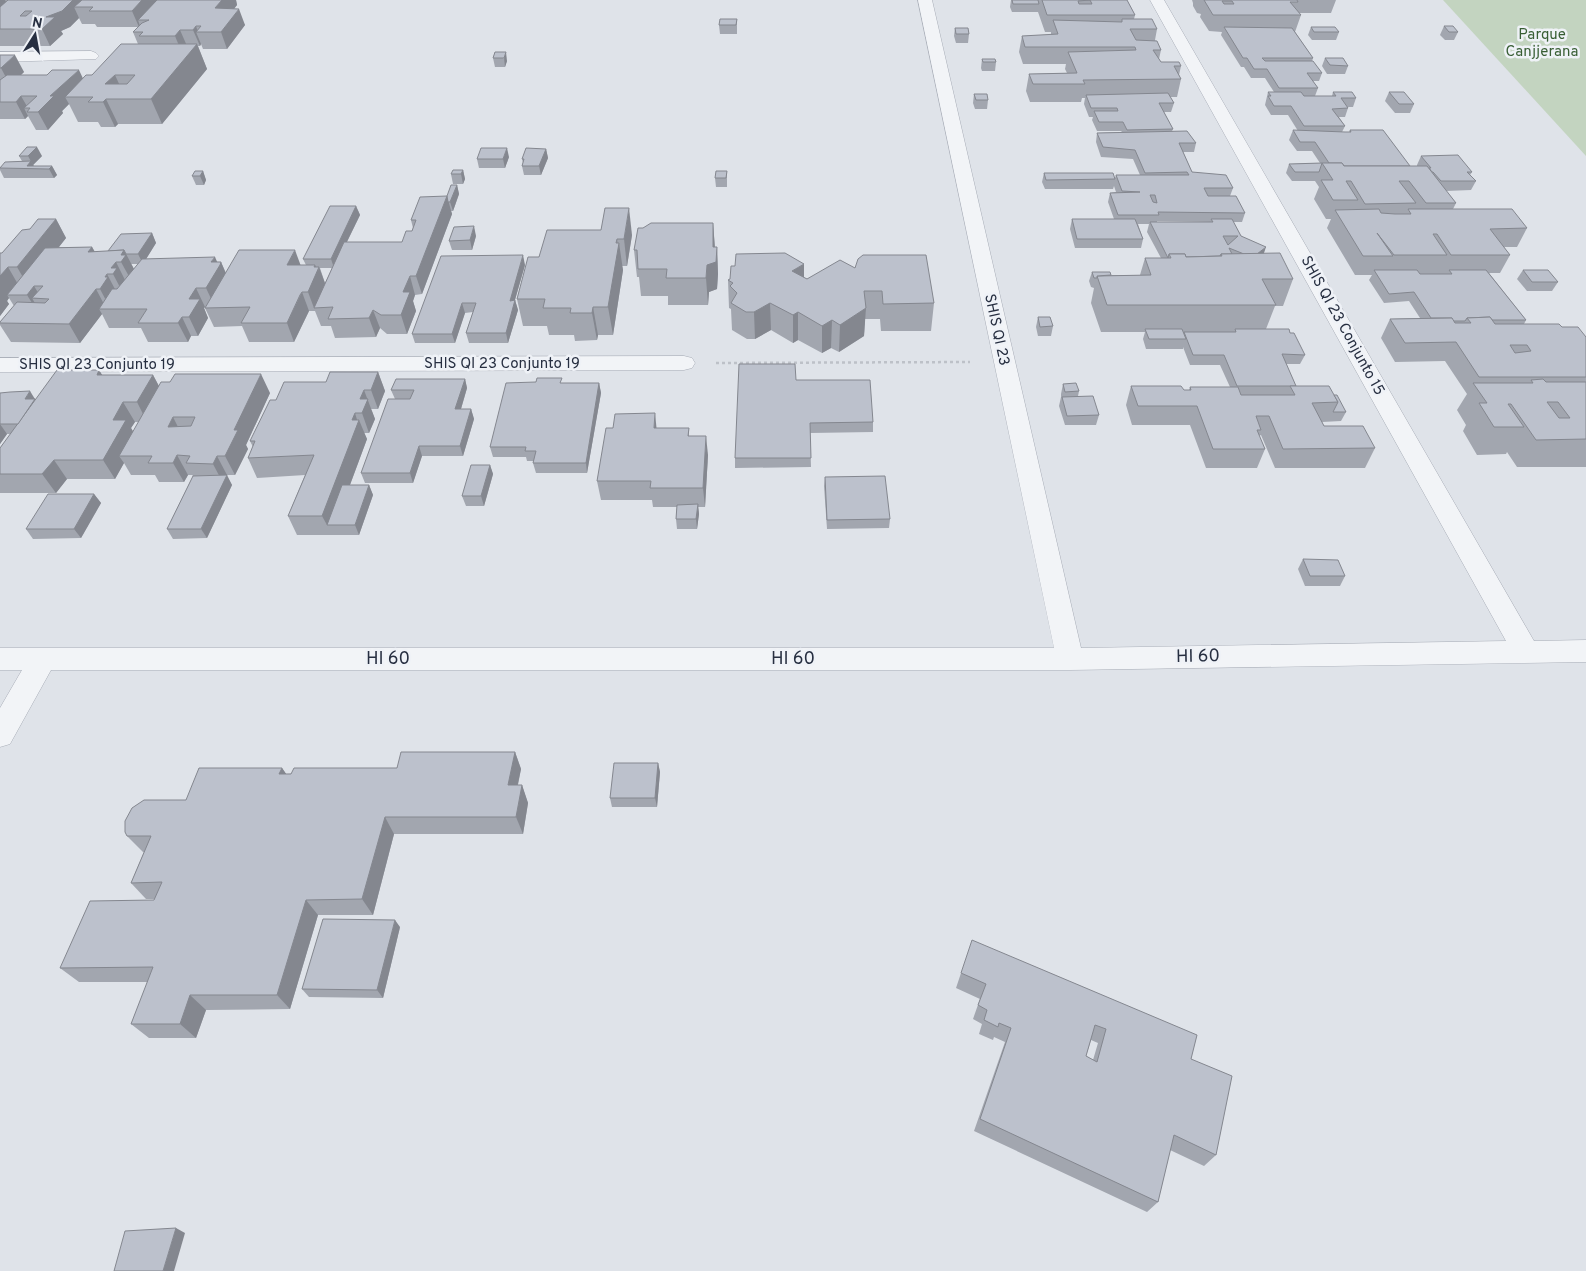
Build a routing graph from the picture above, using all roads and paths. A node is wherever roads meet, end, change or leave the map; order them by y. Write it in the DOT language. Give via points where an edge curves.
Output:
graph roads {
  1 [pos="925,0"];
  2 [pos="1158,0"];
  3 [pos="91,56"];
  4 [pos="0,57"];
  5 [pos="1003,362"];
  6 [pos="684,363"];
  7 [pos="0,365"];
  8 [pos="1586,651"];
  9 [pos="1526,652"];
  10 [pos="0,659"];
  11 [pos="43,659"];
  12 [pos="1070,659"];
  13 [pos="0,735"];
  1 -- 5 [label="street, SHIS QI 23"];
  2 -- 9 [label="street, SHIS QI 23 Conjunto 15"];
  3 -- 4 [label="street"];
  5 -- 6 [label="path"];
  5 -- 12 [label="street, SHIS QI 23"];
  6 -- 7 [label="street, SHIS QI 23 Conjunto 19"];
  8 -- 9 [label="street, HI 60"];
  9 -- 12 [label="street, HI 60"];
  10 -- 11 [label="street, HI 60"];
  11 -- 12 [label="street, HI 60"];
  11 -- 13 [label="street"];
}
